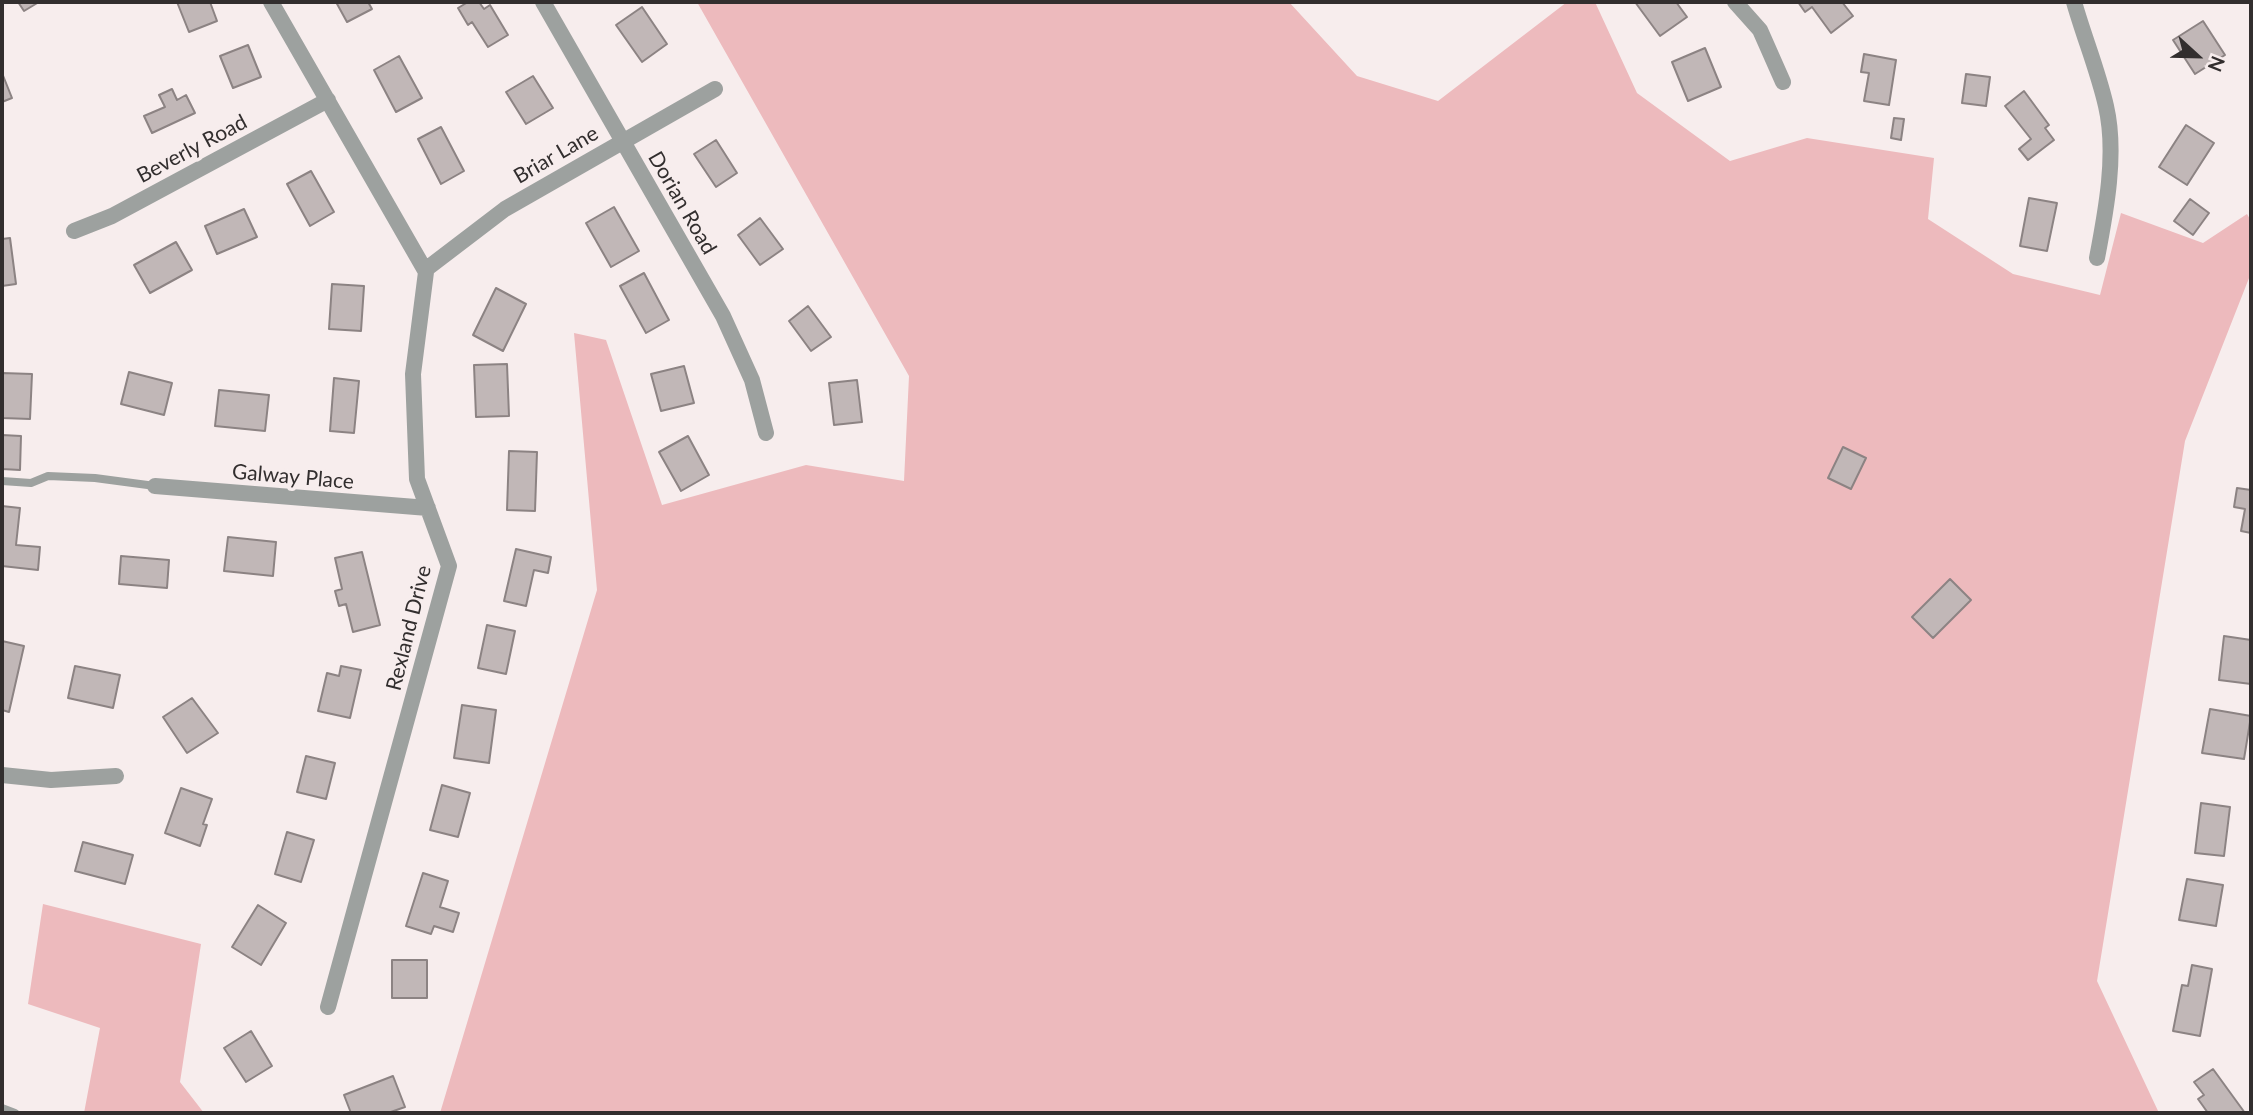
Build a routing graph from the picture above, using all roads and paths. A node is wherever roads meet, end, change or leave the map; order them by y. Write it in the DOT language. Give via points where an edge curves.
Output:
graph roads {
  1 [pos="271,2"];
  2 [pos="543,2"];
  3 [pos="1735,2"];
  4 [pos="2074,2"];
  5 [pos="1783,82"];
  6 [pos="715,89"];
  7 [pos="328,100"];
  8 [pos="623,141"];
  9 [pos="74,231"];
  10 [pos="2097,258"];
  11 [pos="425,270"];
  12 [pos="766,433"];
  13 [pos="2,481"];
  14 [pos="155,486"];
  15 [pos="428,508"];
  16 [pos="2,775"];
  17 [pos="116,776"];
  18 [pos="328,1007"];
  19 [pos="2,1108"];
  20 [pos="15,1113"];
  1 -- 7 [label="street"];
  2 -- 8 [label="street, Dorian Road"];
  3 -- 5 [label="street" via="1760,30"];
  4 -- 10 [label="street" via="2107,108 2108,160"];
  6 -- 8 [label="street, Briar Lane"];
  7 -- 9 [label="street, Beverly Road"];
  7 -- 11 [label="street"];
  8 -- 11 [label="street, Briar Lane" via="505,209"];
  8 -- 12 [label="street, Dorian Road" via="723,316 752,380"];
  11 -- 15 [label="street, Rexland Drive" via="412,374 417,479"];
  13 -- 14 [label="lane" via="31,483 48,476"];
  14 -- 15 [label="street, Galway Place"];
  15 -- 18 [label="street, Rexland Drive" via="449,566"];
  16 -- 17 [label="street" via="51,780"];
  19 -- 20 [label="lane"];
}
